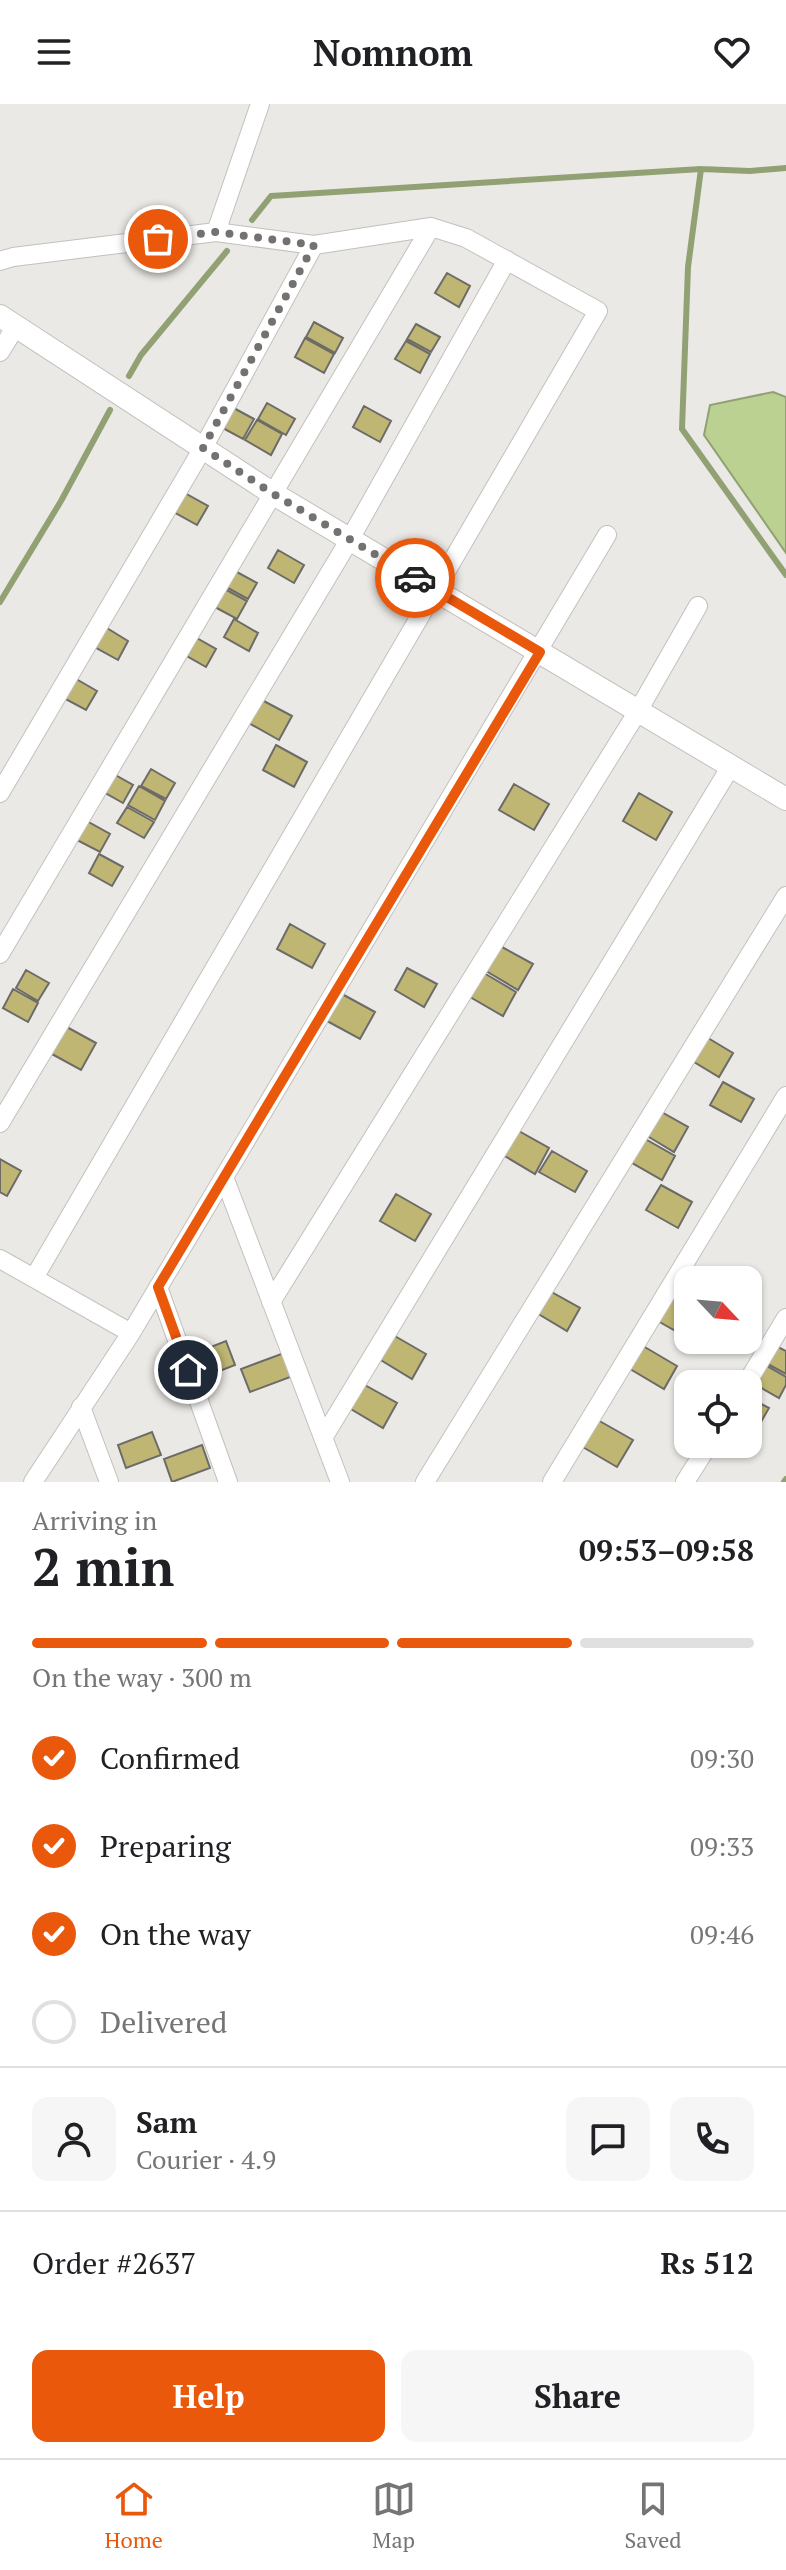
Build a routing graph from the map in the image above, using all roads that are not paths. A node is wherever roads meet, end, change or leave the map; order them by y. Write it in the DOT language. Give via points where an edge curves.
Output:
graph roads {
  1 [pos="260,104"];
  2 [pos="431,227"];
  3 [pos="216,232"];
  4 [pos="314,245"];
  5 [pos="507,260"];
  6 [pos="0,261"];
  7 [pos="8,321"];
  8 [pos="0,352"];
  9 [pos="203,448"];
  10 [pos="272,493"];
  11 [pos="607,535"];
  12 [pos="350,539"];
  13 [pos="437,591"];
  14 [pos="698,606"];
  15 [pos="540,652"];
  16 [pos="638,711"];
  17 [pos="731,766"];
  18 [pos="0,793"];
  19 [pos="786,799"];
  20 [pos="786,896"];
  21 [pos="0,954"];
  22 [pos="786,1096"];
  23 [pos="0,1123"];
  24 [pos="224,1177"];
  25 [pos="0,1259"];
  26 [pos="34,1278"];
  27 [pos="158,1287"];
  28 [pos="271,1302"];
  29 [pos="786,1318"];
  30 [pos="131,1333"];
  31 [pos="754,1370"];
  32 [pos="81,1407"];
  33 [pos="323,1438"];
  34 [pos="700,1458"];
  35 [pos="33,1482"];
  36 [pos="109,1482"];
  37 [pos="228,1482"];
  38 [pos="340,1482"];
  39 [pos="425,1482"];
  40 [pos="552,1482"];
  41 [pos="685,1482"];
  1 -- 3 [label="street"];
  2 -- 4 [label="street"];
  2 -- 5 [label="street"];
  2 -- 10 [label="street"];
  3 -- 4 [label="street"];
  3 -- 6 [label="street"];
  4 -- 9 [label="street"];
  5 -- 12 [label="street"];
  5 -- 13 [label="street" via="598,311"];
  7 -- 8 [label="street"];
  7 -- 9 [label="street"];
  9 -- 10 [label="street"];
  9 -- 18 [label="street"];
  10 -- 12 [label="street"];
  10 -- 21 [label="street"];
  11 -- 15 [label="street"];
  12 -- 13 [label="street"];
  12 -- 23 [label="street"];
  13 -- 15 [label="street"];
  13 -- 26 [label="street"];
  14 -- 16 [label="street"];
  15 -- 16 [label="street"];
  15 -- 24 [label="street"];
  16 -- 17 [label="street"];
  16 -- 28 [label="street"];
  17 -- 19 [label="street"];
  17 -- 33 [label="street"];
  20 -- 39 [label="street"];
  22 -- 40 [label="street"];
  24 -- 27 [label="street"];
  24 -- 28 [label="street"];
  25 -- 26 [label="street"];
  26 -- 30 [label="street"];
  27 -- 30 [label="street"];
  27 -- 37 [label="street"];
  28 -- 33 [label="street"];
  29 -- 31 [label="street"];
  30 -- 32 [label="street"];
  32 -- 35 [label="street"];
  32 -- 36 [label="street"];
  33 -- 38 [label="street"];
  34 -- 41 [label="street"];
}
